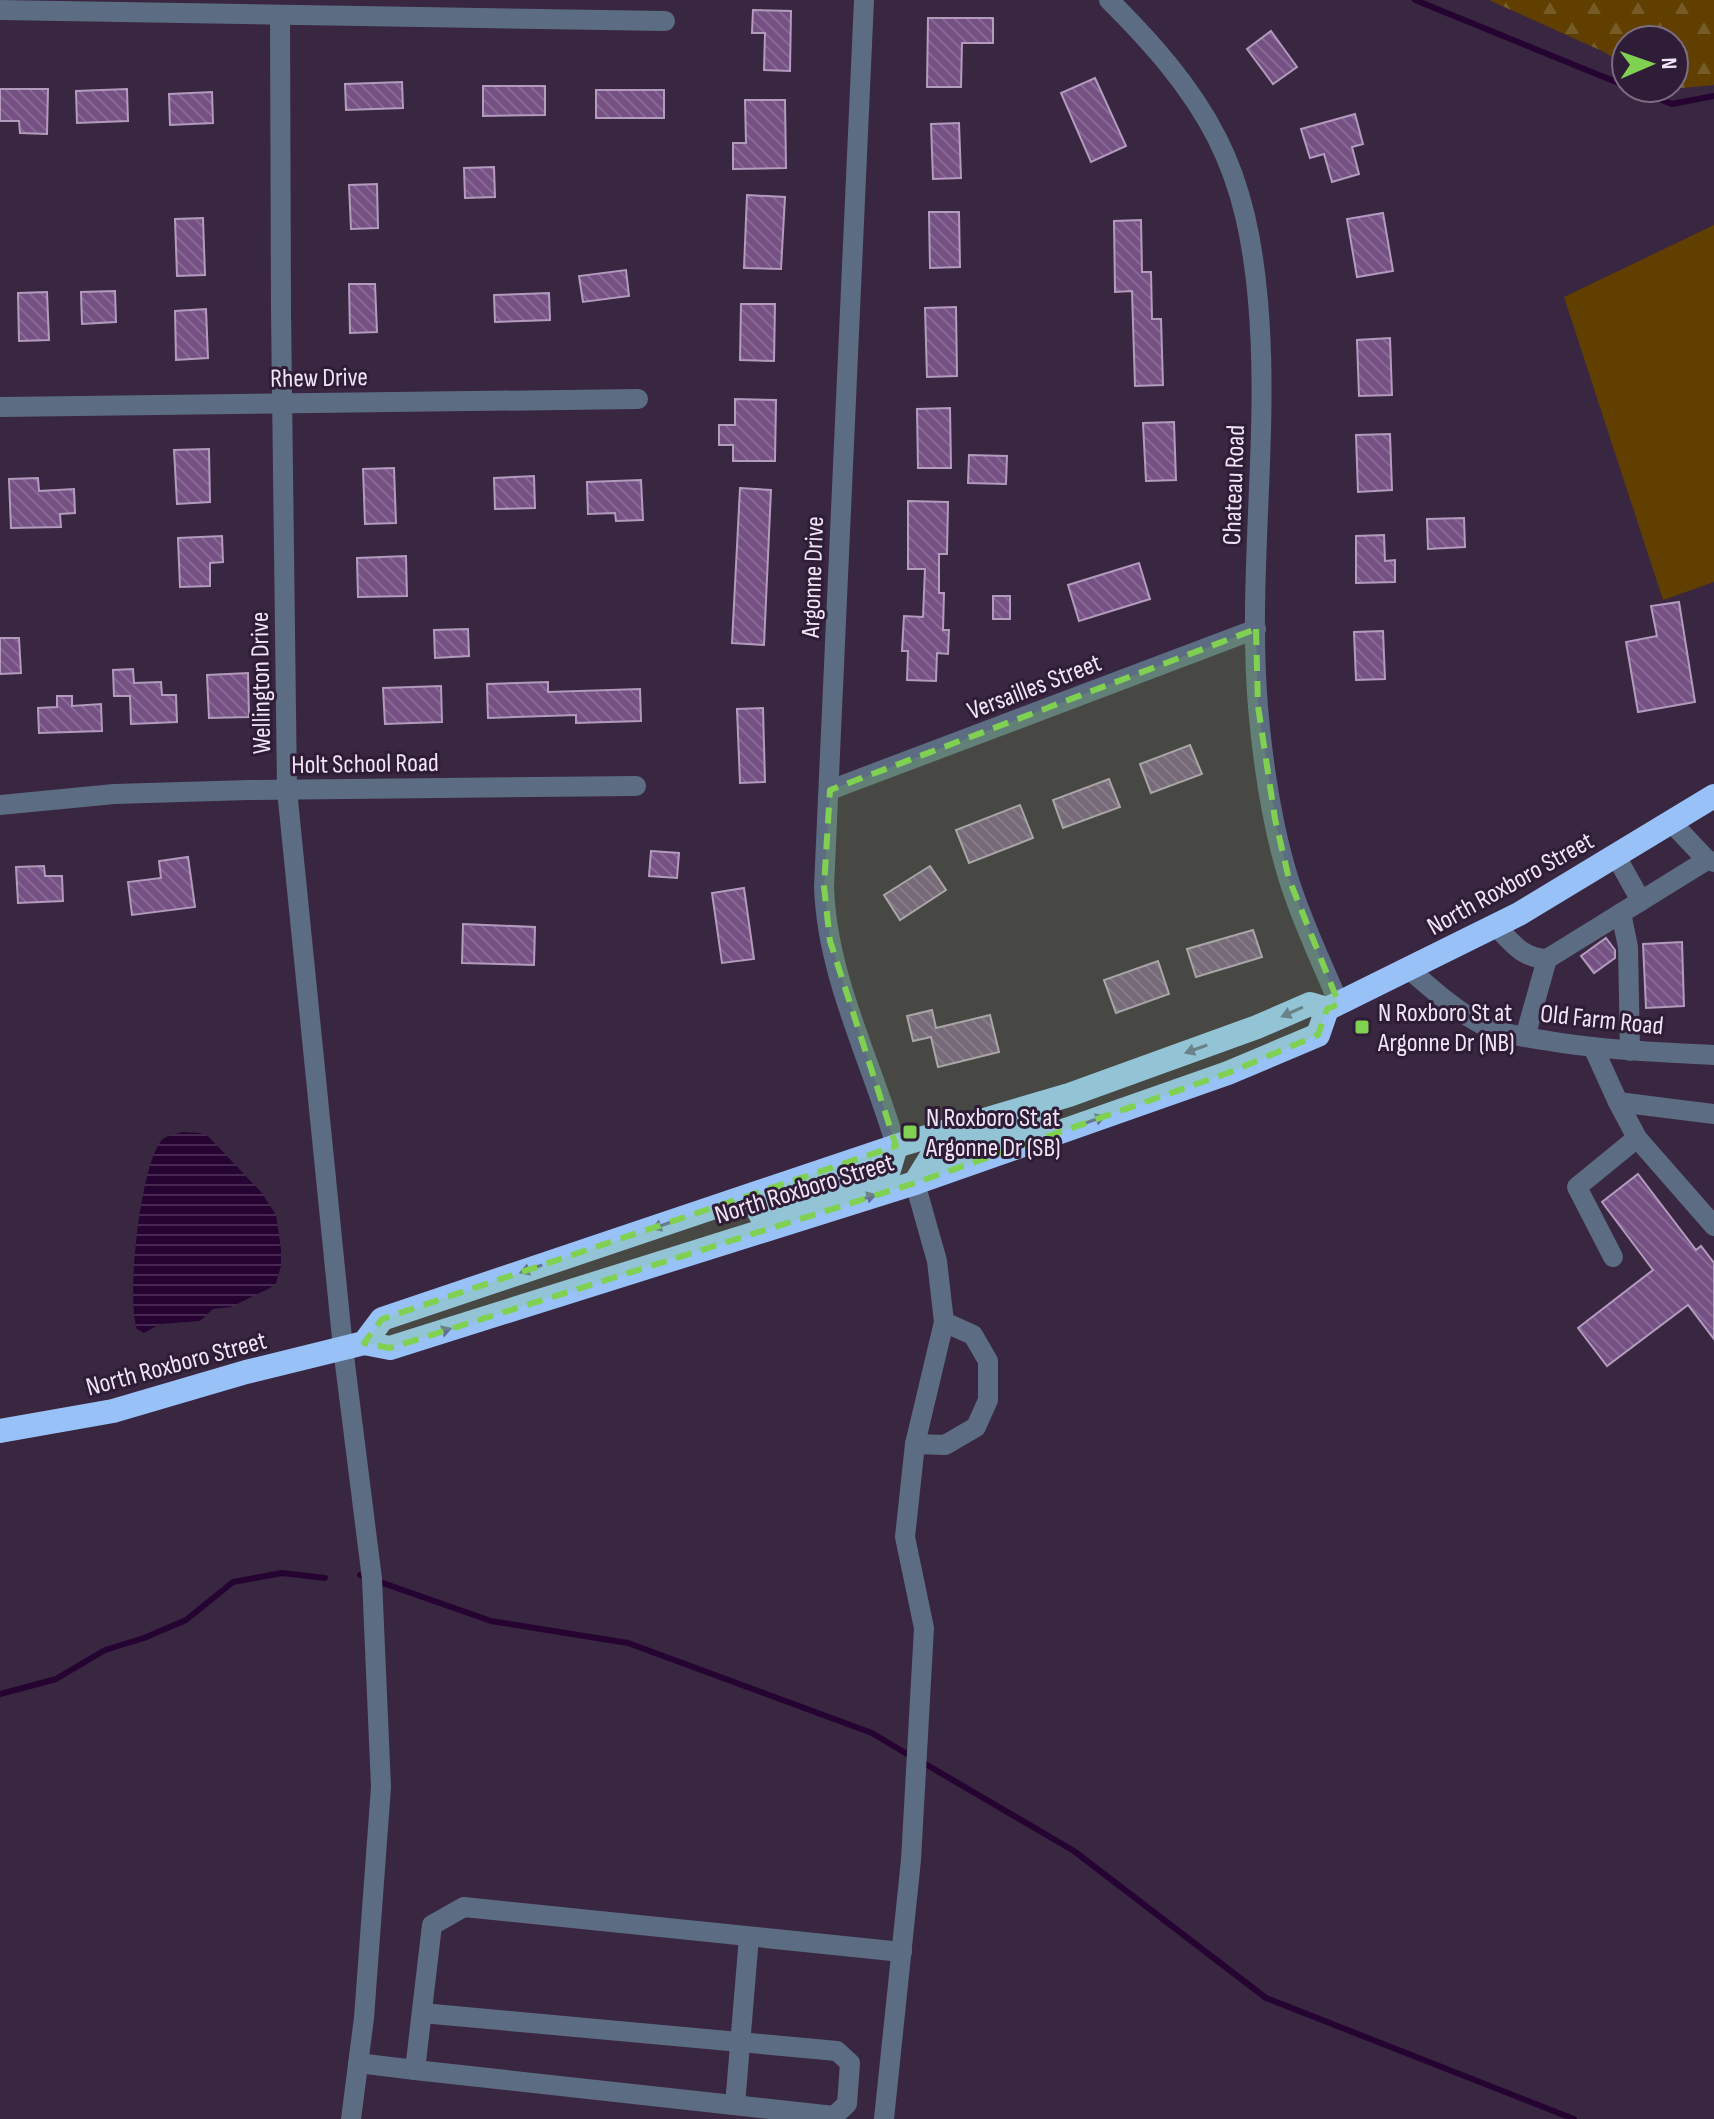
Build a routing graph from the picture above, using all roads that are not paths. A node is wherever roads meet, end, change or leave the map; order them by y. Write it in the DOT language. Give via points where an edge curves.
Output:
graph roads {
  1 [pos="864,0"];
  2 [pos="1109,0"];
  3 [pos="0,10"];
  4 [pos="280,15"];
  5 [pos="665,21"];
  6 [pos="638,399"];
  7 [pos="282,404"];
  8 [pos="0,407"];
  9 [pos="1256,629"];
  10 [pos="636,786"];
  11 [pos="287,790"];
  12 [pos="830,790"];
  13 [pos="1714,796"];
  14 [pos="0,805"];
  15 [pos="1671,822"];
  16 [pos="1616,856"];
  17 [pos="1710,861"];
  18 [pos="1641,901"];
  19 [pos="1621,913"];
  20 [pos="1496,926"];
  21 [pos="1547,959"];
  22 [pos="1410,970"];
  23 [pos="1333,1007"];
  24 [pos="1525,1037"];
  25 [pos="1593,1047"];
  26 [pos="1630,1051"];
  27 [pos="1714,1055"];
  28 [pos="1069,1095"];
  29 [pos="1618,1102"];
  30 [pos="1714,1114"];
  31 [pos="1637,1138"];
  32 [pos="896,1146"];
  33 [pos="915,1183"];
  34 [pos="1714,1226"];
  35 [pos="737,1237"];
  36 [pos="1613,1257"];
  37 [pos="944,1322"];
  38 [pos="354,1345"];
  39 [pos="0,1431"];
  40 [pos="915,1444"];
  41 [pos="749,1937"];
  42 [pos="902,1952"];
  43 [pos="422,2013"];
  44 [pos="740,2042"];
  45 [pos="358,2063"];
  46 [pos="415,2070"];
  47 [pos="735,2105"];
  48 [pos="351,2119"];
  49 [pos="884,2119"];
  1 -- 12 [label="street, Argonne Drive"];
  2 -- 9 [label="street, Chateau Road" via="1166,61 1203,112 1230,168 1248,224 1262,346"];
  3 -- 4 [label="street"];
  4 -- 5 [label="street"];
  4 -- 7 [label="street, Wellington Drive"];
  6 -- 7 [label="street, Rhew Drive"];
  7 -- 8 [label="street, Rhew Drive"];
  7 -- 11 [label="street, Wellington Drive"];
  9 -- 12 [label="street, Versailles Street"];
  9 -- 23 [label="street, Chateau Road" via="1258,706 1275,819 1289,879"];
  10 -- 11 [label="street, Holt School Road"];
  11 -- 14 [label="street, Holt School Road" via="114,794"];
  11 -- 38 [label="street, Wellington Drive"];
  12 -- 32 [label="street, Argonne Drive" via="824,887 830,941"];
  13 -- 15 [label="highway, North Roxboro Street"];
  15 -- 16 [label="highway, North Roxboro Street"];
  15 -- 17 [label="street"];
  16 -- 18 [label="street"];
  16 -- 20 [label="highway, North Roxboro Street"];
  17 -- 18 [label="street"];
  18 -- 19 [label="street"];
  19 -- 21 [label="street"];
  19 -- 26 [label="street" via="1628,947"];
  20 -- 21 [label="street" via="1522,953"];
  20 -- 22 [label="highway, North Roxboro Street"];
  21 -- 24 [label="street"];
  22 -- 23 [label="highway, North Roxboro Street"];
  22 -- 24 [label="street, Old Farm Road" via="1468,1016"];
  23 -- 28 [label="highway, North Roxboro Street, one-way" via="1310,1004"];
  33 -- 23 [label="highway, North Roxboro Street, one-way" via="1214,1078 1318,1035"];
  24 -- 25 [label="street, Old Farm Road"];
  25 -- 26 [label="street, Old Farm Road"];
  25 -- 29 [label="street"];
  26 -- 27 [label="street, Old Farm Road"];
  28 -- 32 [label="highway, North Roxboro Street"];
  28 -- 33 [label="highway" via="1039,1119 931,1157"];
  29 -- 30 [label="street"];
  29 -- 31 [label="street"];
  31 -- 34 [label="street"];
  31 -- 36 [label="street" via="1577,1187"];
  32 -- 35 [label="highway" via="889,1170 747,1218"];
  32 -- 38 [label="highway, North Roxboro Street, one-way" via="382,1319"];
  35 -- 33 [label="highway, North Roxboro Street, one-way"];
  33 -- 37 [label="street" via="937,1261"];
  38 -- 35 [label="highway, North Roxboro Street, one-way" via="390,1348"];
  37 -- 40 [label="street"];
  37 -- 40 [label="street" via="973,1335 988,1361 988,1400 976,1427 945,1445"];
  38 -- 39 [label="highway, North Roxboro Street" via="113,1411"];
  38 -- 45 [label="street, Wellington Drive" via="381,1787"];
  40 -- 42 [label="street" via="905,1537 924,1628 919,1761"];
  41 -- 42 [label="street"];
  41 -- 43 [label="street" via="464,1907 432,1925"];
  41 -- 44 [label="street"];
  42 -- 49 [label="street"];
  43 -- 44 [label="street"];
  43 -- 46 [label="street"];
  44 -- 47 [label="street"];
  44 -- 47 [label="street" via="837,2051 850,2063 847,2104 834,2116"];
  45 -- 46 [label="street"];
  45 -- 48 [label="street, Wellington Drive"];
  46 -- 47 [label="street"];
}
